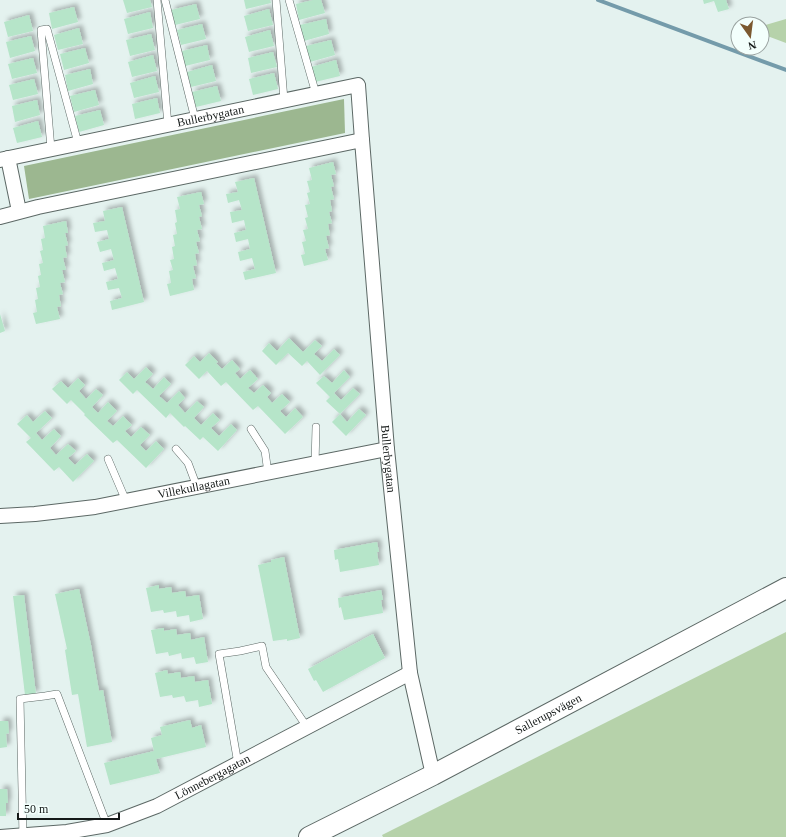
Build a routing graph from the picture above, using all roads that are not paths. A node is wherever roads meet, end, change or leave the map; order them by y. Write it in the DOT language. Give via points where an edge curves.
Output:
graph roads {
  1 [pos="157,0"];
  2 [pos="165,0"];
  3 [pos="276,0"];
  4 [pos="289,0"];
  5 [pos="316,94"];
  6 [pos="284,100"];
  7 [pos="195,119"];
  8 [pos="168,124"];
  9 [pos="362,140"];
  10 [pos="78,143"];
  11 [pos="51,149"];
  12 [pos="4,159"];
  13 [pos="19,211"];
  14 [pos="0,216"];
  15 [pos="316,427"];
  16 [pos="251,429"];
  17 [pos="176,449"];
  18 [pos="387,449"];
  19 [pos="108,459"];
  20 [pos="315,464"];
  21 [pos="268,473"];
  22 [pos="197,487"];
  23 [pos="126,501"];
  24 [pos="0,516"];
  25 [pos="786,588"];
  26 [pos="410,673"];
  27 [pos="307,727"];
  28 [pos="238,764"];
  29 [pos="433,775"];
  30 [pos="107,825"];
  31 [pos="0,836"];
  32 [pos="23,836"];
  33 [pos="309,837"];
  1 -- 8 [label="lane"];
  2 -- 7 [label="lane"];
  3 -- 6 [label="lane"];
  4 -- 5 [label="lane"];
  5 -- 6 [label="street, Bullerbygatan"];
  5 -- 9 [label="street, Bullerbygatan" via="358,85"];
  6 -- 7 [label="street, Bullerbygatan"];
  7 -- 8 [label="street, Bullerbygatan"];
  8 -- 10 [label="street, Bullerbygatan"];
  9 -- 13 [label="street"];
  9 -- 18 [label="street, Bullerbygatan"];
  10 -- 11 [label="street, Bullerbygatan"];
  10 -- 11 [label="lane" via="47,29 40,30"];
  11 -- 12 [label="street, Bullerbygatan"];
  12 -- 13 [label="street, Bullerbygatan"];
  13 -- 14 [label="street"];
  15 -- 20 [label="lane"];
  16 -- 21 [label="lane" via="265,450"];
  17 -- 22 [label="lane" via="188,463"];
  18 -- 20 [label="street, Villekullagatan"];
  18 -- 26 [label="street, Bullerbygatan"];
  19 -- 23 [label="lane"];
  20 -- 21 [label="street, Villekullagatan"];
  21 -- 22 [label="street, Villekullagatan"];
  22 -- 23 [label="street, Villekullagatan"];
  23 -- 24 [label="street, Villekullagatan" via="57,512"];
  25 -- 29 [label="main road, Sallerupsvägen"];
  26 -- 27 [label="street, Lönnebergagatan"];
  26 -- 29 [label="street, Bullerbygatan"];
  27 -- 28 [label="street, Lönnebergagatan"];
  27 -- 28 [label="lane" via="266,667 262,646 219,654"];
  28 -- 30 [label="street, Lönnebergagatan" via="157,806"];
  29 -- 33 [label="main road, Sallerupsvägen"];
  30 -- 32 [label="street, Lönnebergagatan"];
  30 -- 32 [label="lane" via="58,694 20,699"];
  31 -- 32 [label="street, Lönnebergagatan"];
}
